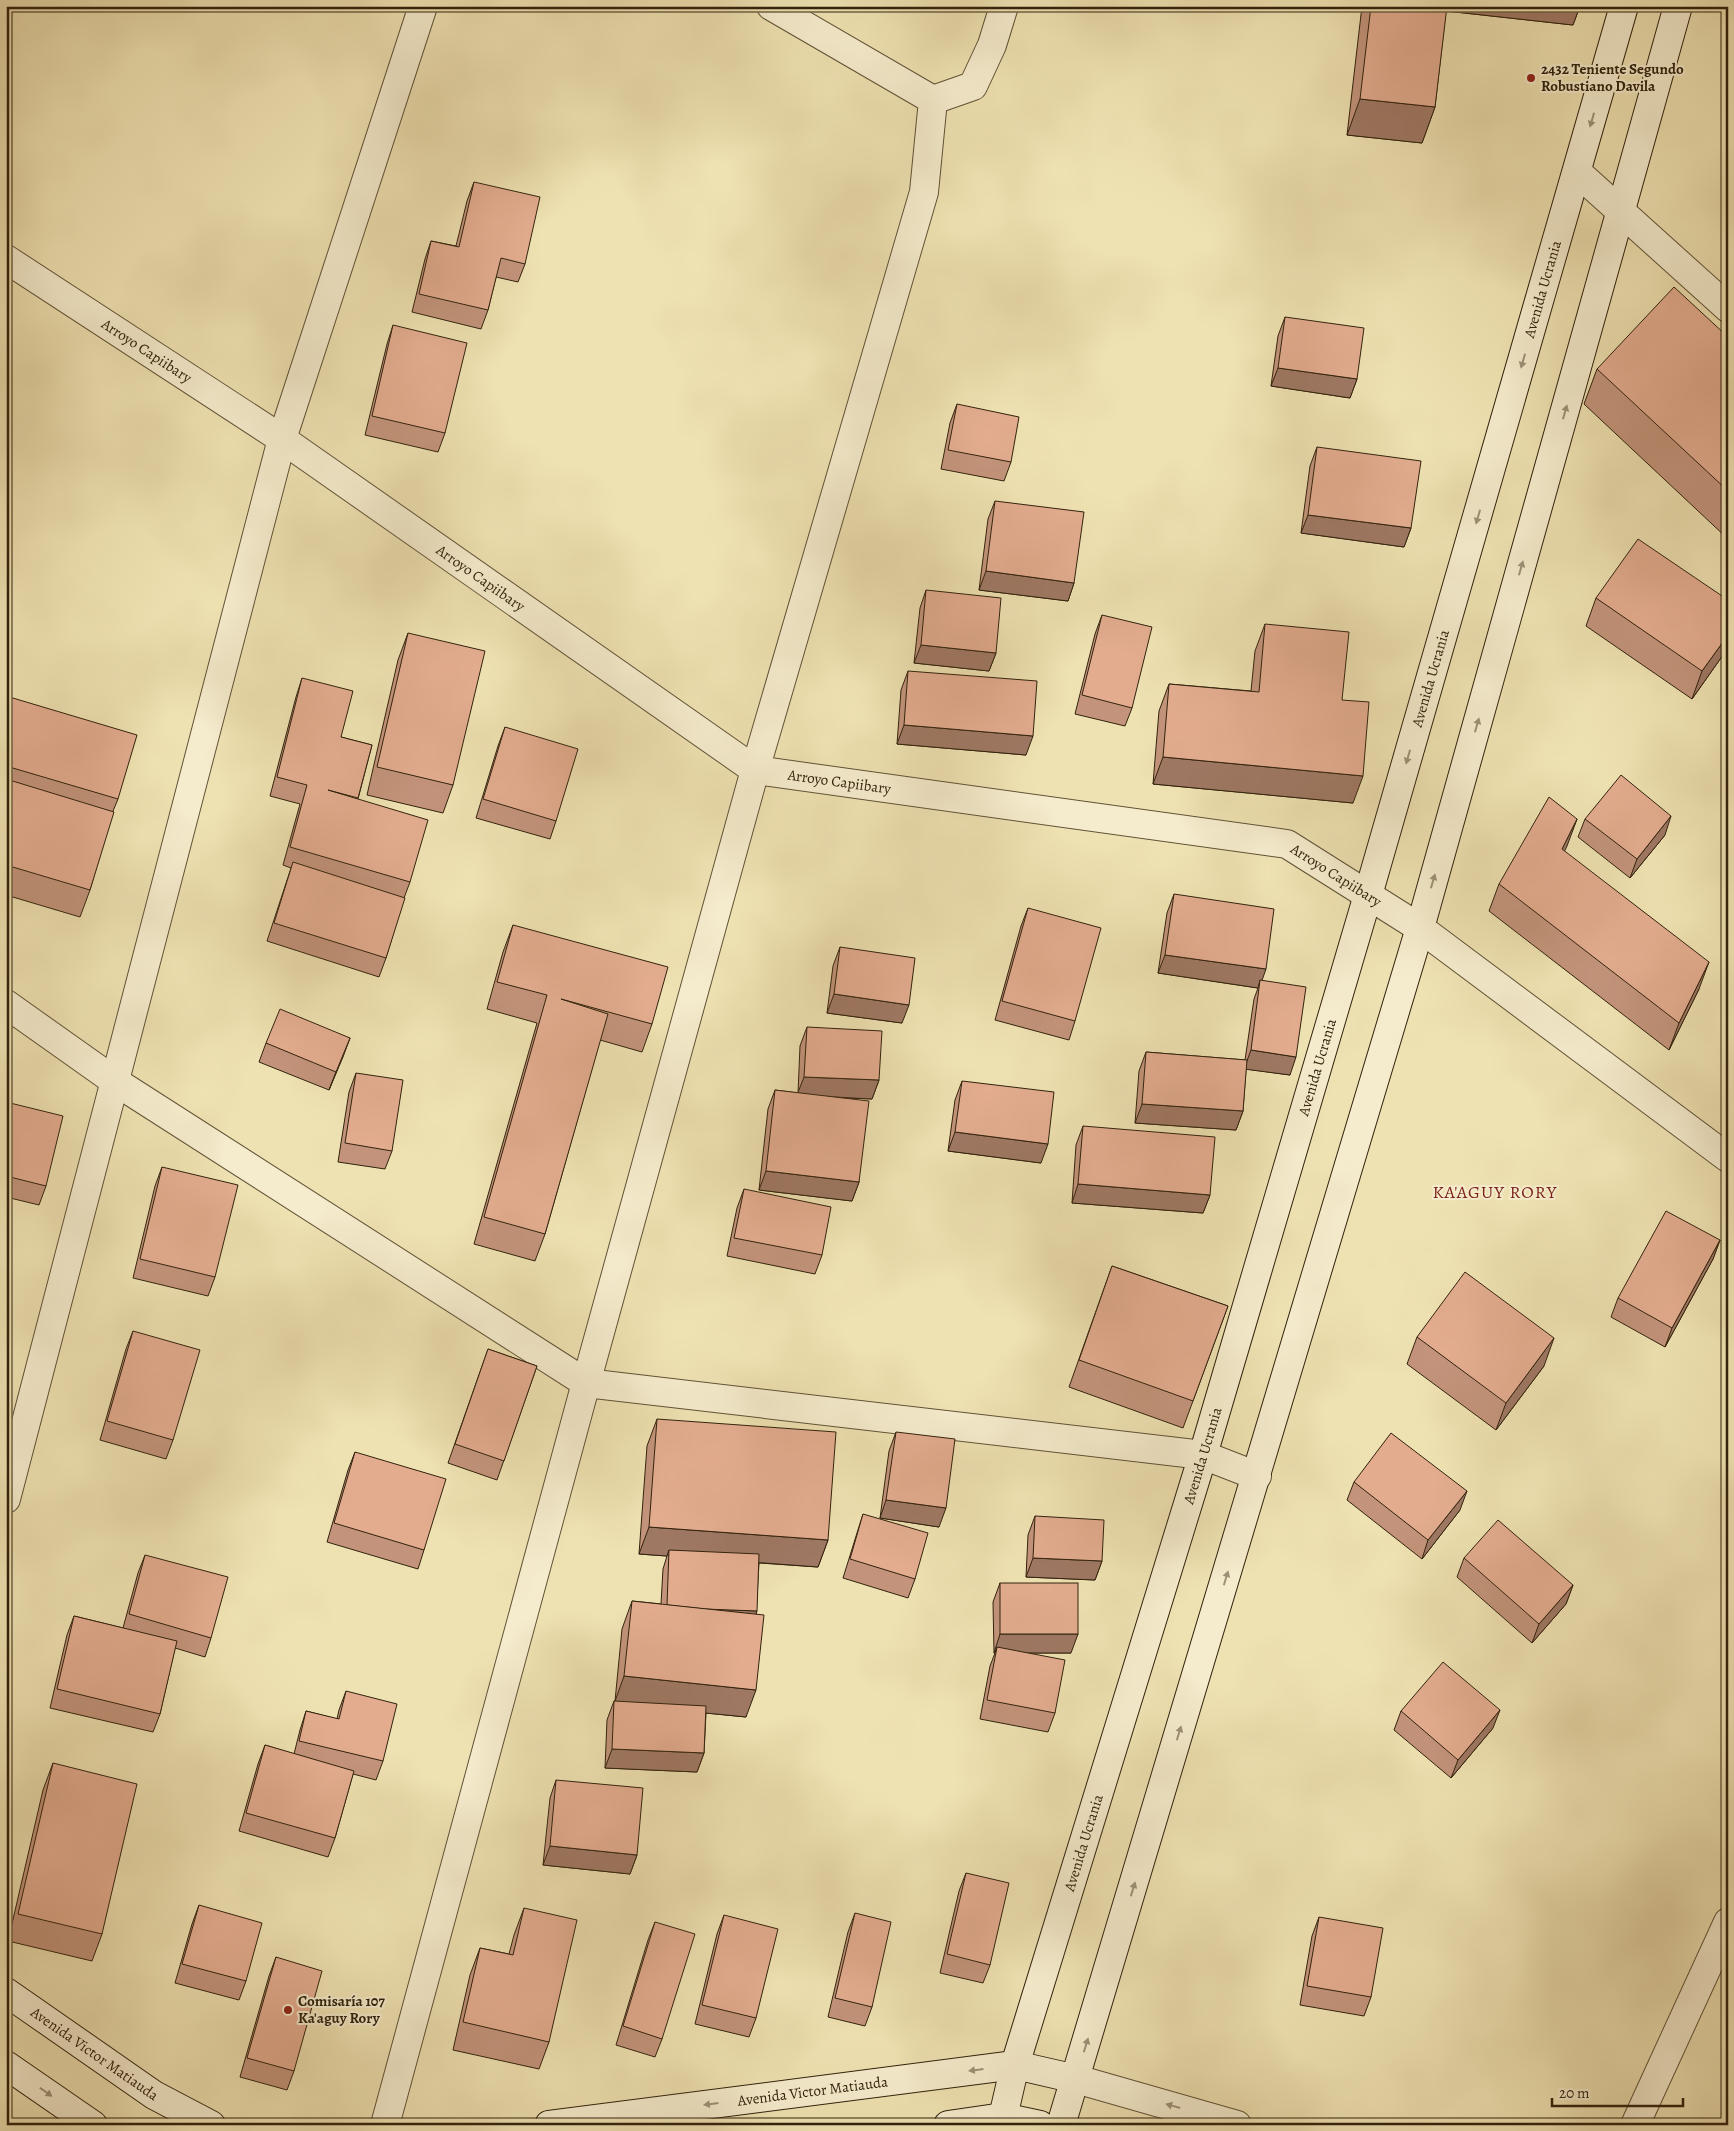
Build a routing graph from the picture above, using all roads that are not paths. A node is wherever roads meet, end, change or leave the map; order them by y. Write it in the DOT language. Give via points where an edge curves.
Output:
graph roads {
  1 [pos="423,6"];
  2 [pos="771,6"];
  3 [pos="1004,6"];
  4 [pos="1624,6"];
  5 [pos="1678,6"];
  6 [pos="933,100"];
  7 [pos="1577,172"];
  8 [pos="1620,212"];
  9 [pos="6,258"];
  10 [pos="1728,308"];
  11 [pos="282,439"];
  12 [pos="756,770"];
  13 [pos="1368,895"];
  14 [pos="1420,928"];
  15 [pos="6,1004"];
  16 [pos="116,1082"];
  17 [pos="1728,1158"];
  18 [pos="586,1382"];
  19 [pos="1203,1455"];
  20 [pos="1256,1476"];
  21 [pos="6,1499"];
  22 [pos="1728,1922"];
  23 [pos="6,1992"];
  24 [pos="6,2065"];
  25 [pos="1015,2065"];
  26 [pos="1076,2078"];
  27 [pos="1003,2121"];
  28 [pos="93,2125"];
  29 [pos="211,2125"];
  30 [pos="385,2125"];
  31 [pos="549,2125"];
  32 [pos="948,2125"];
  33 [pos="1040,2125"];
  34 [pos="1061,2125"];
  35 [pos="1237,2125"];
  36 [pos="1635,2125"];
  1 -- 11 [label="street"];
  2 -- 6 [label="street"];
  3 -- 6 [label="street" via="992,46 973,86"];
  4 -- 7 [label="street, Avenida Ucrania, one-way"];
  5 -- 8 [label="street"];
  6 -- 12 [label="street" via="924,192"];
  7 -- 8 [label="street"];
  7 -- 13 [label="street, Avenida Ucrania, one-way"];
  8 -- 10 [label="street"];
  14 -- 8 [label="street, one-way"];
  9 -- 11 [label="street, Arroyo Capiibary"];
  11 -- 12 [label="street, Arroyo Capiibary"];
  11 -- 16 [label="street"];
  12 -- 13 [label="street, Arroyo Capiibary" via="1287,844"];
  12 -- 18 [label="street"];
  13 -- 14 [label="street, Arroyo Capiibary"];
  13 -- 19 [label="street, Avenida Ucrania"];
  14 -- 17 [label="street, Arroyo Capiibary"];
  14 -- 20 [label="street"];
  15 -- 16 [label="street"];
  16 -- 18 [label="street"];
  16 -- 21 [label="street"];
  18 -- 19 [label="street"];
  18 -- 30 [label="street"];
  19 -- 20 [label="street"];
  19 -- 25 [label="street, Avenida Ucrania"];
  26 -- 20 [label="street, one-way"];
  22 -- 36 [label="street"];
  23 -- 29 [label="street, Avenida Victor Matiauda" via="154,2095"];
  24 -- 28 [label="street, one-way"];
  25 -- 26 [label="street, Avenida Victor Matiauda"];
  25 -- 27 [label="street, Avenida Ucrania"];
  25 -- 31 [label="street, Avenida Victor Matiauda, one-way"];
  26 -- 34 [label="street"];
  35 -- 26 [label="street, Avenida Victor Matiauda, one-way"];
  27 -- 32 [label="street"];
  27 -- 33 [label="street"];
}
